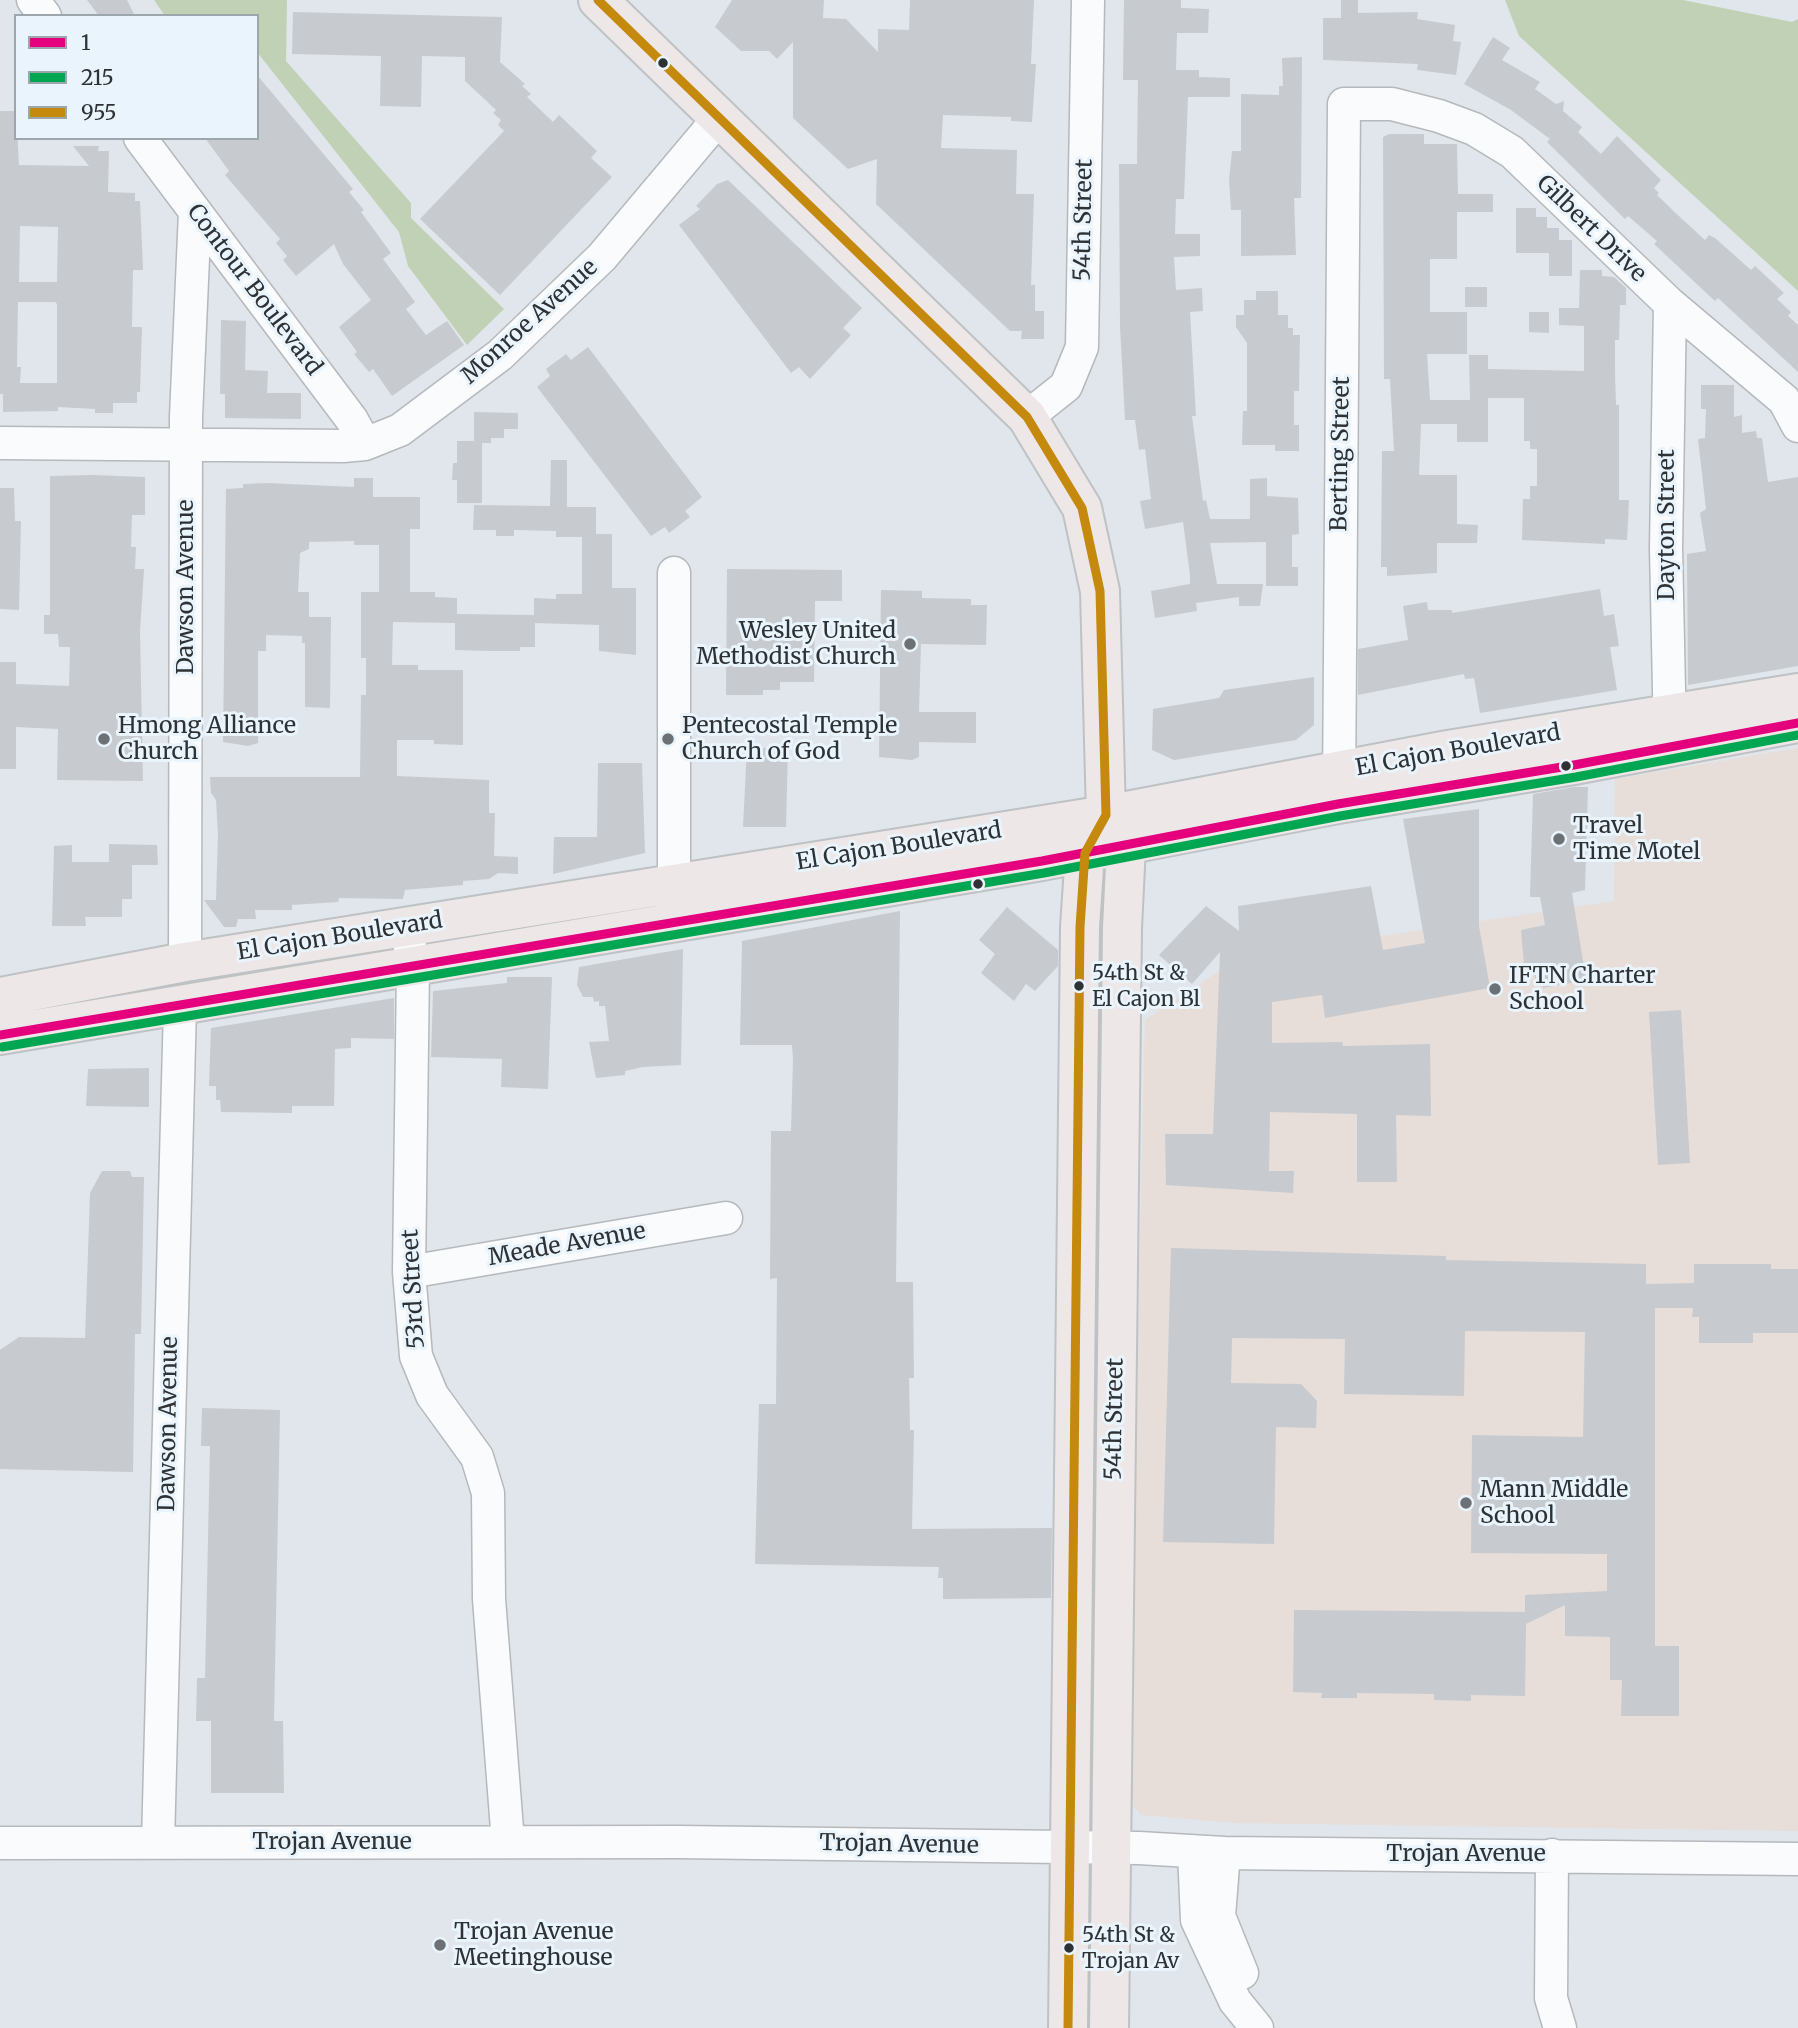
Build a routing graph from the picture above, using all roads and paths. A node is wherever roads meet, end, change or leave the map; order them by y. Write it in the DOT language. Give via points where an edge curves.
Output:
graph roads {
  1 [pos="598,0"];
  2 [pos="1087,0"];
  3 [pos="1344,104"];
  4 [pos="719,118"];
  5 [pos="141,140"];
  6 [pos="195,212"];
  7 [pos="1670,304"];
  8 [pos="1027,417"];
  9 [pos="1798,426"];
  10 [pos="0,443"];
  11 [pos="365,444"];
  12 [pos="186,445"];
  13 [pos="674,573"];
  14 [pos="1798,693"];
  15 [pos="1798,723"];
  16 [pos="1671,729"];
  17 [pos="1339,788"];
  18 [pos="1116,830"];
  19 [pos="1085,853"];
  20 [pos="674,884"];
  21 [pos="674,923"];
  22 [pos="407,927"];
  23 [pos="185,962"];
  24 [pos="413,968"];
  25 [pos="0,998"];
  26 [pos="180,1006"];
  27 [pos="0,1035"];
  28 [pos="726,1218"];
  29 [pos="409,1272"];
  30 [pos="508,1842"];
  31 [pos="0,1843"];
  32 [pos="158,1843"];
  33 [pos="1069,1847"];
  34 [pos="1111,1848"];
  35 [pos="1209,1852"];
  36 [pos="1552,1855"];
  37 [pos="1798,1859"];
  38 [pos="1068,2028"];
  39 [pos="1108,2028"];
  40 [pos="1257,2028"];
  41 [pos="1263,2028"];
  42 [pos="1560,2028"];
  1 -- 4 [label="main road, 54th Street"];
  2 -- 8 [label="street, 54th Street" via="1082,347 1066,386"];
  3 -- 7 [label="street, Gilbert Drive" via="1392,104 1474,129 1512,152"];
  3 -- 17 [label="street, Berting Street"];
  4 -- 8 [label="main road, 54th Street"];
  4 -- 11 [label="street, Monroe Avenue" via="602,257 500,355 400,430"];
  5 -- 6 [label="street, Contour Boulevard"];
  6 -- 11 [label="street, Contour Boulevard" via="352,420"];
  6 -- 12 [label="street, Dawson Avenue"];
  7 -- 9 [label="street, Gilbert Drive" via="1784,400"];
  7 -- 16 [label="street, Dayton Street" via="1666,548"];
  8 -- 18 [label="main road, 54th Street" via="1082,508 1100,591"];
  10 -- 12 [label="street, Monroe Avenue"];
  11 -- 12 [label="street, Monroe Avenue"];
  12 -- 23 [label="street, Dawson Avenue"];
  13 -- 20 [label="street"];
  14 -- 16 [label="main road, El Cajon Boulevard"];
  15 -- 16 [label="main road, El Cajon Boulevard"];
  16 -- 17 [label="main road, El Cajon Boulevard" via="1574,765"];
  17 -- 18 [label="main road, El Cajon Boulevard"];
  18 -- 19 [label="main road, 54th Street"];
  18 -- 20 [label="main road, El Cajon Boulevard"];
  18 -- 34 [label="main road, 54th Street" via="1122,928"];
  19 -- 21 [label="main road, El Cajon Boulevard"];
  19 -- 33 [label="main road, 54th Street" via="1080,927"];
  20 -- 21 [label="street"];
  20 -- 22 [label="main road, El Cajon Boulevard"];
  21 -- 24 [label="main road, El Cajon Boulevard"];
  22 -- 23 [label="main road, El Cajon Boulevard"];
  22 -- 24 [label="street, 53rd Street"];
  23 -- 25 [label="main road, El Cajon Boulevard"];
  24 -- 26 [label="main road, El Cajon Boulevard"];
  24 -- 29 [label="street, 53rd Street"];
  26 -- 27 [label="main road, El Cajon Boulevard"];
  26 -- 32 [label="street, Dawson Avenue"];
  28 -- 29 [label="street, Meade Avenue"];
  29 -- 30 [label="street, 53rd Street" via="416,1356 432,1395 477,1457 488,1493 489,1599"];
  30 -- 32 [label="street, Trojan Avenue"];
  30 -- 33 [label="street, Trojan Avenue"];
  31 -- 32 [label="street, Trojan Avenue"];
  33 -- 34 [label="street, Trojan Avenue"];
  33 -- 38 [label="main road, 54th Street"];
  34 -- 35 [label="street, Trojan Avenue"];
  34 -- 39 [label="main road, 54th Street"];
  35 -- 36 [label="street, Trojan Avenue"];
  35 -- 40 [label="street" via="1197,1920 1235,2001"];
  35 -- 41 [label="street" via="1219,1916"];
  36 -- 37 [label="street, Trojan Avenue"];
  36 -- 42 [label="street" via="1552,1998"];
}
